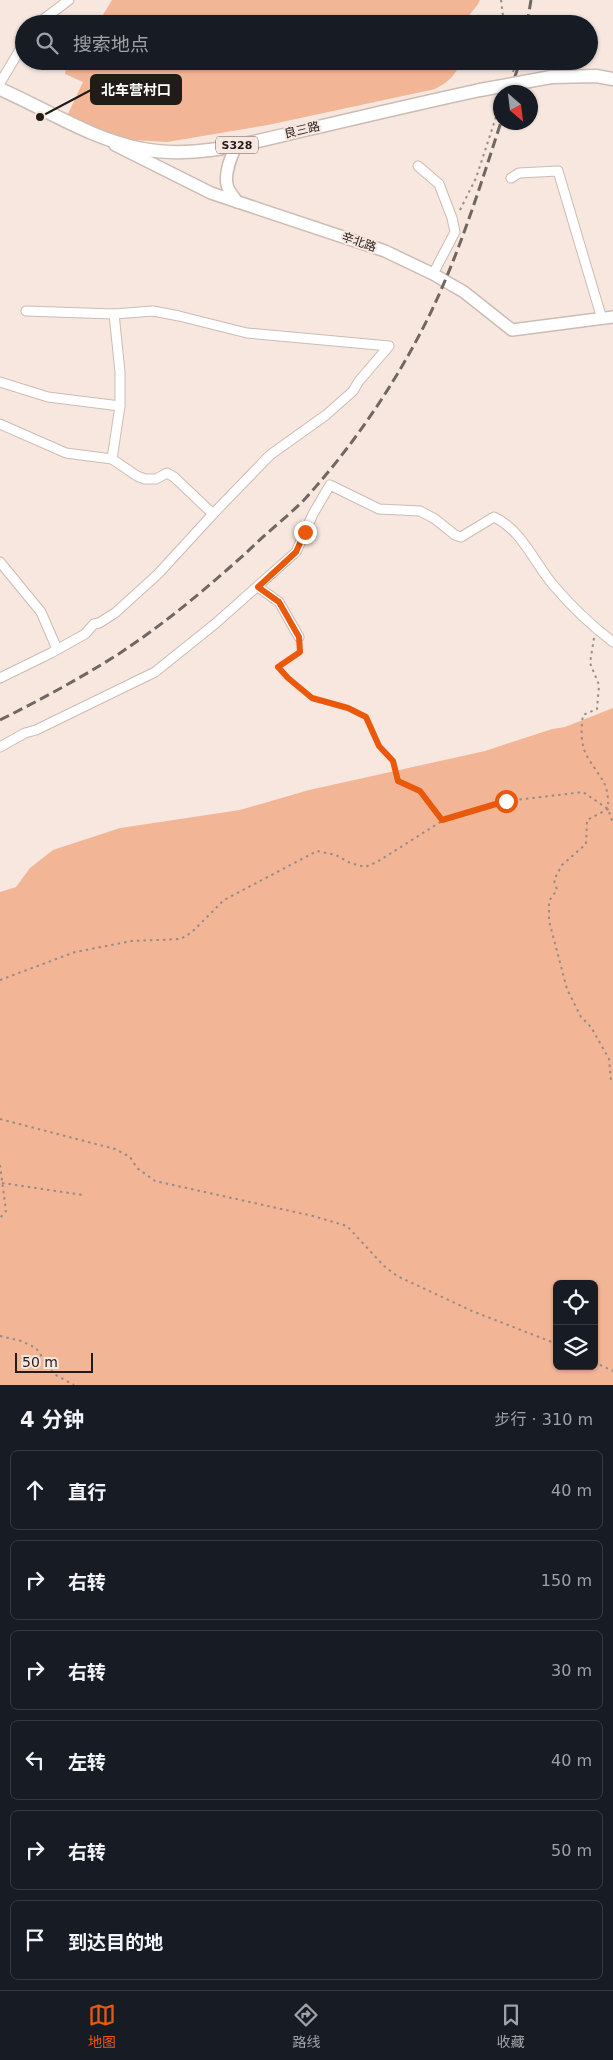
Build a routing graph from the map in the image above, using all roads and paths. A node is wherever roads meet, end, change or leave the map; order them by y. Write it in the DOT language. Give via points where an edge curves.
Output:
graph roads {
  1 [pos="69,0"];
  2 [pos="500,0"];
  3 [pos="49,15"];
  4 [pos="502,15"];
  5 [pos="15,58"];
  6 [pos="613,79"];
  7 [pos="0,83"];
  8 [pos="0,89"];
  9 [pos="493,126"];
  10 [pos="100,137"];
  11 [pos="236,146"];
  12 [pos="418,166"];
  13 [pos="510,178"];
  14 [pos="237,202"];
  15 [pos="453,224"];
  16 [pos="434,274"];
  17 [pos="26,311"];
  18 [pos="114,314"];
  19 [pos="607,318"];
  20 [pos="0,382"];
  21 [pos="120,406"];
  22 [pos="0,424"];
  23 [pos="112,459"];
  24 [pos="213,514"];
  25 [pos="0,562"];
  26 [pos="258,587"];
  27 [pos="591,624"];
  28 [pos="299,637"];
  29 [pos="613,642"];
  30 [pos="57,649"];
  31 [pos="1,675"];
  32 [pos="0,747"];
  33 [pos="608,809"];
  34 [pos="442,820"];
  35 [pos="613,823"];
  36 [pos="0,980"];
  37 [pos="613,1083"];
  38 [pos="0,1119"];
  39 [pos="0,1166"];
  40 [pos="2,1183"];
  41 [pos="83,1195"];
  42 [pos="0,1218"];
  43 [pos="0,1336"];
  44 [pos="553,1342"];
  45 [pos="598,1364"];
  46 [pos="613,1371"];
  47 [pos="74,1385"];
  1 -- 3 [label="street"];
  2 -- 4 [label="path"];
  5 -- 7 [label="street"];
  6 -- 11 [label="main road, 良三路 / S328, bridge" via="596,76 551,78 480,90"];
  8 -- 10 [label="main road, 良三路 / S328"];
  9 -- 15 [label="path" via="476,178"];
  10 -- 11 [label="main road, 良三路 / S328" via="170,152"];
  10 -- 14 [label="street, 辛北路" via="183,181"];
  11 -- 14 [label="street" via="226,178"];
  12 -- 15 [label="street" via="439,184"];
  13 -- 19 [label="street" via="519,173 558,171"];
  14 -- 16 [label="street, 辛北路" via="385,251"];
  15 -- 16 [label="street" via="455,232"];
  16 -- 19 [label="street, 辛北路" via="474,299 512,330"];
  17 -- 18 [label="street"];
  18 -- 21 [label="street"];
  18 -- 24 [label="street" via="153,311 247,333 389,346 353,391 270,456"];
  20 -- 21 [label="street" via="48,397"];
  21 -- 23 [label="street"];
  22 -- 23 [label="street" via="66,453"];
  23 -- 24 [label="street" via="145,479 167,474 174,477"];
  24 -- 30 [label="street" via="158,574 115,612"];
  25 -- 30 [label="street" via="41,612"];
  26 -- 27 [label="street" via="296,552 330,484 379,509 420,511 461,537 494,517 505,522 554,586"];
  26 -- 28 [label="street" via="279,602"];
  26 -- 32 [label="street" via="155,672"];
  27 -- 29 [label="street"];
  27 -- 33 [label="path" via="594,641 590,663 599,685 597,709 583,715 581,731 587,757 609,793"];
  28 -- 34 [label="path" via="300,652 278,667 312,698 348,708 366,717 379,746 393,761 398,781 420,791"];
  30 -- 31 [label="street"];
  33 -- 34 [label="path" via="583,792 506,801"];
  33 -- 35 [label="path"];
  33 -- 37 [label="path" via="587,820 586,844 562,865 554,880 557,890 549,900 549,921 567,989 609,1059"];
  34 -- 36 [label="path" via="365,867 316,851 224,900 192,932 181,938 132,941 75,952"];
  38 -- 44 [label="path" via="116,1149 155,1181 347,1226 397,1276 472,1311"];
  39 -- 40 [label="path"];
  40 -- 41 [label="path"];
  40 -- 42 [label="path" via="6,1211"];
  43 -- 47 [label="path" via="36,1348 54,1374"];
  45 -- 46 [label="path"];
}
